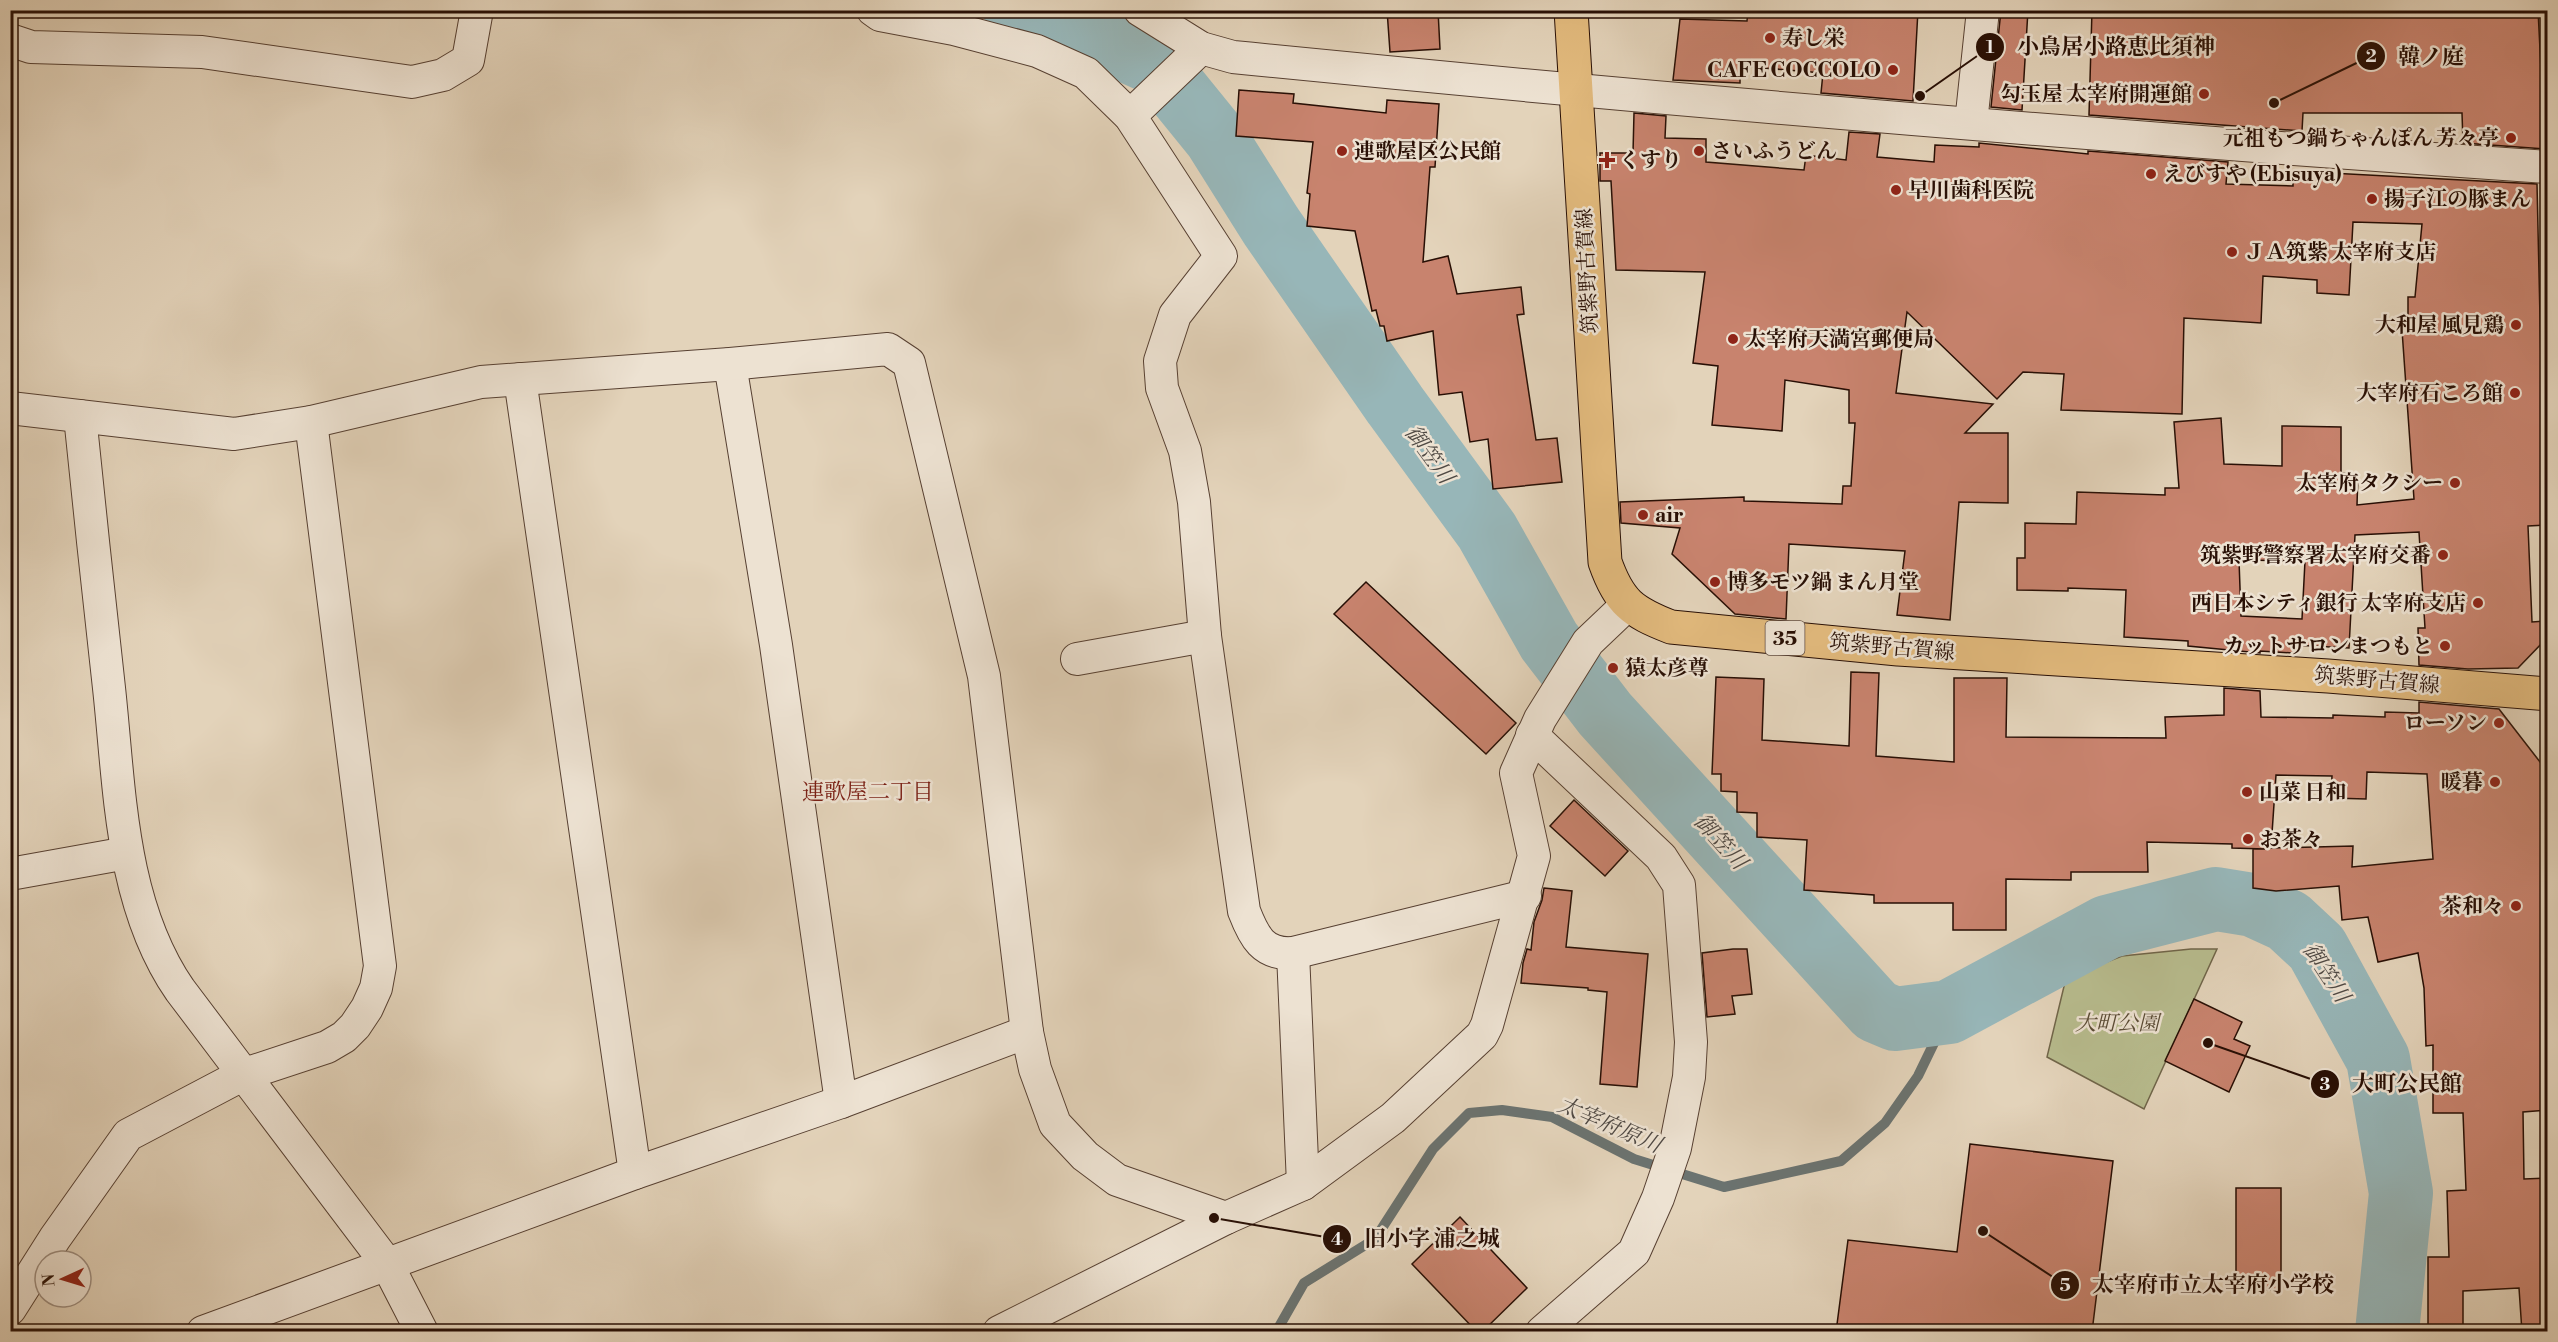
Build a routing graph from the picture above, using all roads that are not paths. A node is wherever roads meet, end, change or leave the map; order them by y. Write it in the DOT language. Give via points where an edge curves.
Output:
graph roads {
  1 [pos="477,10"];
  2 [pos="873,10"];
  3 [pos="1140,10"];
  4 [pos="1571,10"];
  5 [pos="1983,10"];
  6 [pos="10,40"];
  7 [pos="1196,52"];
  8 [pos="1576,92"];
  9 [pos="1135,111"];
  10 [pos="1971,123"];
  11 [pos="2547,167"];
  12 [pos="730,364"];
  13 [pos="520,379"];
  14 [pos="10,408"];
  15 [pos="80,416"];
  16 [pos="311,422"];
  17 [pos="1628,604"];
  18 [pos="1205,636"];
  19 [pos="1077,659"];
  20 [pos="2547,694"];
  21 [pos="1536,727"];
  22 [pos="127,854"];
  23 [pos="10,874"];
  24 [pos="1525,896"];
  25 [pos="1293,953"];
  26 [pos="1027,1032"];
  27 [pos="242,1074"];
  28 [pos="841,1102"];
  29 [pos="635,1173"];
  30 [pos="1303,1184"];
  31 [pos="1226,1218"];
  32 [pos="387,1264"];
  33 [pos="10,1309"];
  34 [pos="203,1332"];
  35 [pos="422,1332"];
  36 [pos="999,1332"];
  37 [pos="1542,1332"];
  1 -- 6 [label="street" via="468,60 443,75 412,82 202,52 31,47"];
  2 -- 9 [label="street" via="880,15 1037,51 1086,73"];
  3 -- 7 [label="street"];
  4 -- 8 [label="main road, 筑紫野古賀線 / 35"];
  5 -- 10 [label="street"];
  7 -- 8 [label="street"];
  7 -- 9 [label="street"];
  8 -- 10 [label="street"];
  8 -- 17 [label="main road, 筑紫野古賀線 / 35" via="1605,562 1613,587"];
  9 -- 18 [label="street" via="1221,256 1175,315 1160,361 1162,388 1185,452 1194,501"];
  10 -- 11 [label="street"];
  12 -- 13 [label="street"];
  12 -- 26 [label="street" via="888,349 909,363 984,676"];
  12 -- 28 [label="street" via="776,645"];
  13 -- 16 [label="street" via="481,382"];
  13 -- 29 [label="street"];
  14 -- 15 [label="street"];
  15 -- 16 [label="street" via="234,434"];
  15 -- 22 [label="street"];
  16 -- 27 [label="street" via="380,966 367,1008 344,1037 327,1047"];
  17 -- 20 [label="main road, 筑紫野古賀線 / 35" via="1645,617 1671,627 1898,649"];
  17 -- 21 [label="street" via="1588,642"];
  18 -- 19 [label="street"];
  18 -- 25 [label="street" via="1245,912 1252,932 1263,945 1278,954"];
  21 -- 24 [label="street" via="1516,773 1534,856"];
  21 -- 37 [label="street" via="1661,856 1679,885 1691,1042 1689,1077 1675,1148 1634,1252"];
  22 -- 23 [label="street"];
  22 -- 27 [label="street" via="150,937 164,967"];
  24 -- 25 [label="street"];
  24 -- 30 [label="street" via="1482,1035 1393,1118"];
  25 -- 30 [label="street"];
  26 -- 28 [label="street"];
  26 -- 31 [label="street" via="1035,1069 1055,1124 1085,1156 1117,1180"];
  27 -- 32 [label="street"];
  27 -- 33 [label="street" via="128,1135"];
  28 -- 29 [label="street"];
  29 -- 32 [label="street"];
  30 -- 31 [label="street"];
  31 -- 36 [label="street"];
  32 -- 34 [label="street"];
  32 -- 35 [label="street"];
}
